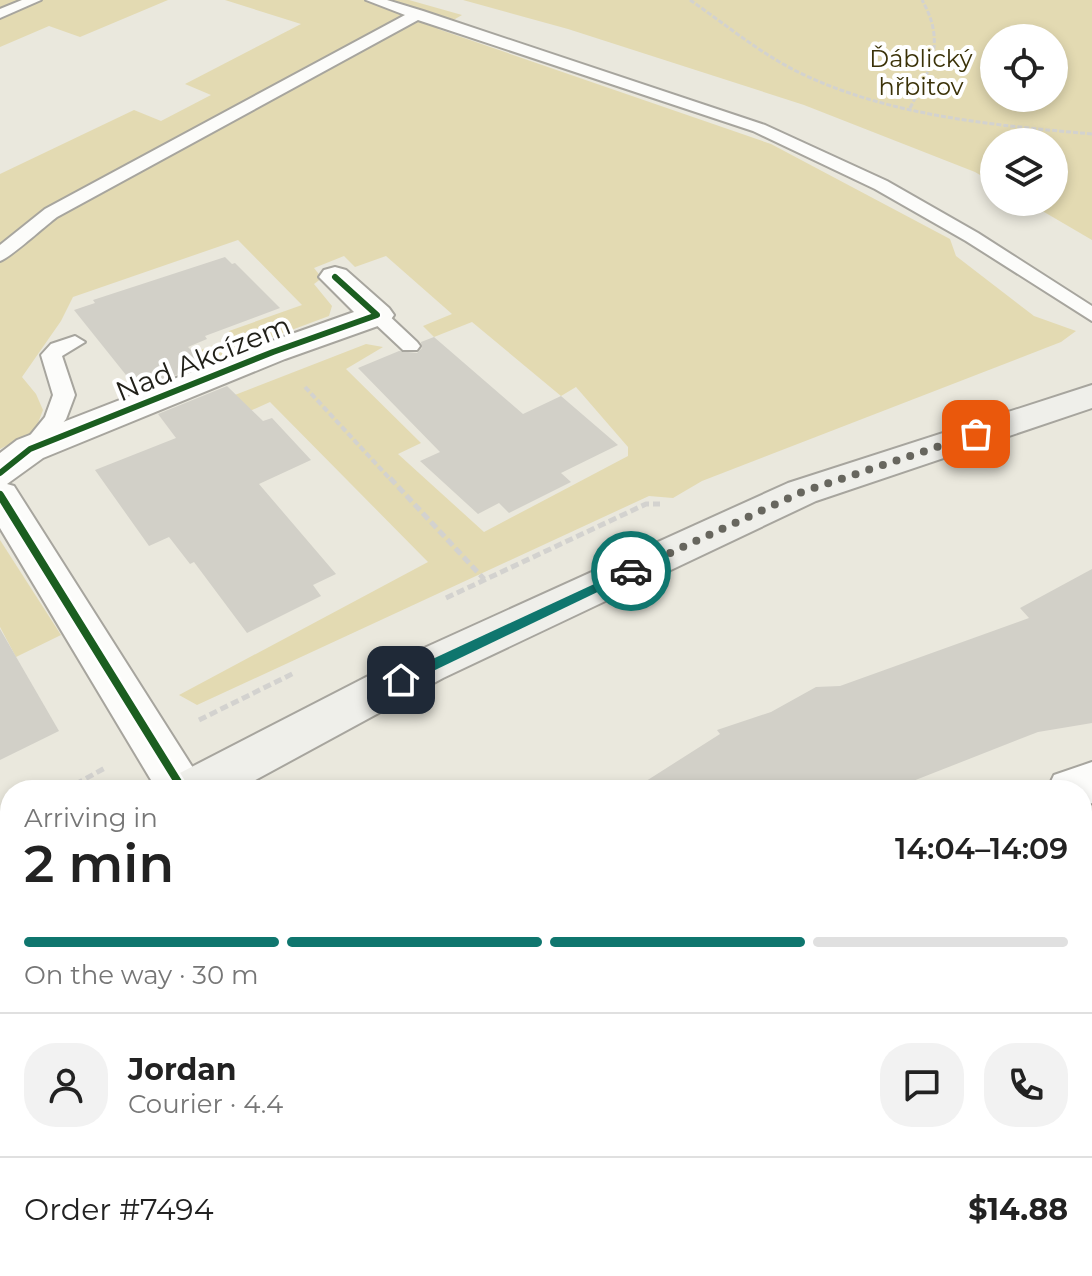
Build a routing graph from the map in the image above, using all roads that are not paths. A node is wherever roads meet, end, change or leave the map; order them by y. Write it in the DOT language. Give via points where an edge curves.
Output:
graph roads {
  1 [pos="34,0"];
  2 [pos="373,0"];
  3 [pos="0,14"];
  4 [pos="418,14"];
  5 [pos="0,255"];
  6 [pos="335,277"];
  7 [pos="377,315"];
  8 [pos="1092,315"];
  9 [pos="75,342"];
  10 [pos="410,346"];
  11 [pos="1092,396"];
  12 [pos="30,449"];
  13 [pos="0,473"];
  14 [pos="0,495"];
  15 [pos="177,780"];
  16 [pos="212,780"];
  1 -- 3 [label="lane"];
  2 -- 4 [label="lane"];
  4 -- 5 [label="lane" via="51,213"];
  4 -- 8 [label="lane" via="759,128 881,185"];
  6 -- 7 [label="street"];
  7 -- 10 [label="lane"];
  7 -- 12 [label="street, Nad Akcízem"];
  9 -- 12 [label="lane" via="51,355 64,395 55,419"];
  11 -- 16 [label="main road" via="802,492 427,666"];
  12 -- 13 [label="street, Nad Akcízem"];
  14 -- 15 [label="street"];
}
